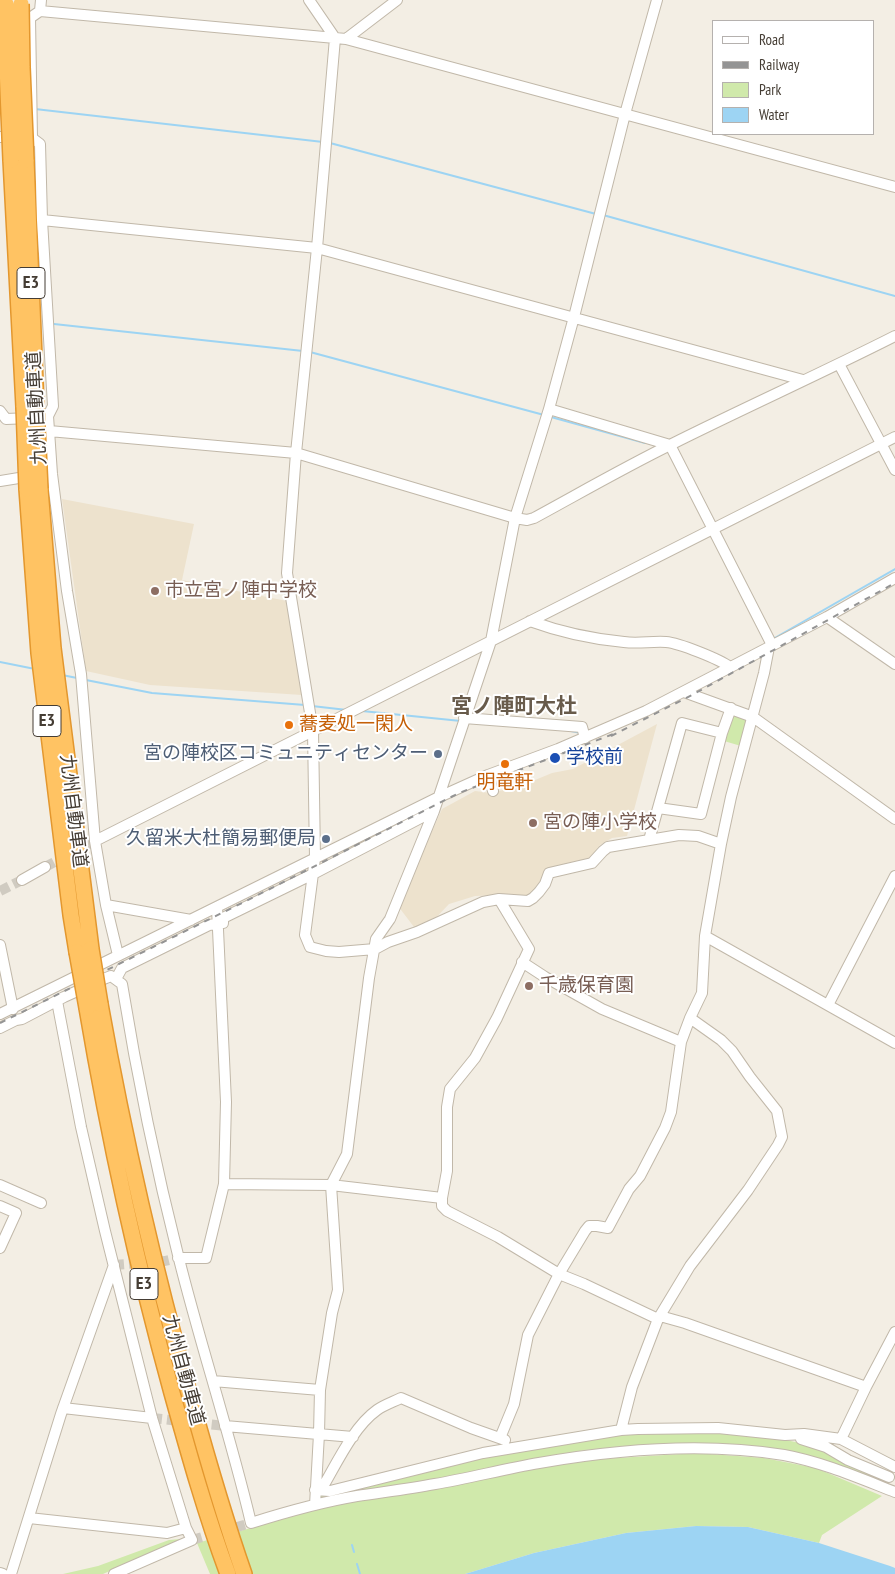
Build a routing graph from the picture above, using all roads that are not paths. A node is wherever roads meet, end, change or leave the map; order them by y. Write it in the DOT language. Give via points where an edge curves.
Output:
graph roads {
  1 [pos="41,0"];
  2 [pos="309,0"];
  3 [pos="397,0"];
  4 [pos="658,0"];
  5 [pos="13,2"];
  6 [pos="40,11"];
  7 [pos="30,18"];
  8 [pos="0,19"];
  9 [pos="335,38"];
  10 [pos="346,40"];
  11 [pos="625,114"];
  12 [pos="0,138"];
  13 [pos="32,138"];
  14 [pos="895,187"];
  15 [pos="42,220"];
  16 [pos="317,248"];
  17 [pos="574,317"];
  18 [pos="895,336"];
  19 [pos="839,364"];
  20 [pos="803,380"];
  21 [pos="30,407"];
  22 [pos="549,409"];
  23 [pos="0,411"];
  24 [pos="48,416"];
  25 [pos="50,431"];
  26 [pos="895,437"];
  27 [pos="882,444"];
  28 [pos="670,445"];
  29 [pos="296,453"];
  30 [pos="895,470"];
  31 [pos="52,474"];
  32 [pos="0,481"];
  33 [pos="515,518"];
  34 [pos="713,529"];
  35 [pos="895,578"];
  36 [pos="827,617"];
  37 [pos="530,621"];
  38 [pos="491,641"];
  39 [pos="771,646"];
  40 [pos="895,664"];
  41 [pos="730,667"];
  42 [pos="684,692"];
  43 [pos="731,708"];
  44 [pos="753,717"];
  45 [pos="464,718"];
  46 [pos="312,731"];
  47 [pos="722,733"];
  48 [pos="585,738"];
  49 [pos="488,775"];
  50 [pos="493,791"];
  51 [pos="437,798"];
  52 [pos="658,808"];
  53 [pos="434,811"];
  54 [pos="895,819"];
  55 [pos="649,840"];
  56 [pos="95,841"];
  57 [pos="721,844"];
  58 [pos="315,858"];
  59 [pos="45,867"];
  60 [pos="313,874"];
  61 [pos="895,876"];
  62 [pos="22,880"];
  63 [pos="499,899"];
  64 [pos="106,905"];
  65 [pos="217,908"];
  66 [pos="191,920"];
  67 [pos="218,924"];
  68 [pos="705,936"];
  69 [pos="0,945"];
  70 [pos="375,949"];
  71 [pos="118,956"];
  72 [pos="522,962"];
  73 [pos="116,979"];
  74 [pos="58,1001"];
  75 [pos="828,1005"];
  76 [pos="12,1008"];
  77 [pos="0,1014"];
  78 [pos="690,1018"];
  79 [pos="0,1028"];
  80 [pos="681,1042"];
  81 [pos="895,1043"];
  82 [pos="224,1184"];
  83 [pos="0,1185"];
  84 [pos="331,1185"];
  85 [pos="442,1198"];
  86 [pos="41,1203"];
  87 [pos="0,1206"];
  88 [pos="1,1244"];
  89 [pos="178,1258"];
  90 [pos="114,1265"];
  91 [pos="559,1274"];
  92 [pos="659,1318"];
  93 [pos="895,1332"];
  94 [pos="213,1381"];
  95 [pos="866,1387"];
  96 [pos="320,1390"];
  97 [pos="63,1408"];
  98 [pos="152,1418"];
  99 [pos="225,1426"];
  100 [pos="621,1430"];
  101 [pos="319,1434"];
  102 [pos="785,1435"];
  103 [pos="353,1437"];
  104 [pos="500,1438"];
  105 [pos="842,1439"];
  106 [pos="520,1446"];
  107 [pos="895,1467"];
  108 [pos="892,1476"];
  109 [pos="884,1488"];
  110 [pos="318,1490"];
  111 [pos="895,1492"];
  112 [pos="315,1505"];
  113 [pos="29,1518"];
  114 [pos="186,1528"];
  115 [pos="228,1553"];
  116 [pos="11,1574"];
  117 [pos="114,1574"];
  118 [pos="228,1574"];
  119 [pos="244,1574"];
  1 -- 6 [label="street"];
  2 -- 9 [label="street"];
  3 -- 10 [label="street"];
  4 -- 11 [label="street"];
  5 -- 21 [label="highway, 九州自動車道 / E3, bridge" via="22,67 26,160"];
  5 -- 21 [label="highway, 九州自動車道 / E3, bridge" via="7,67"];
  6 -- 7 [label="street"];
  6 -- 9 [label="street"];
  7 -- 8 [label="street"];
  7 -- 13 [label="street"];
  9 -- 10 [label="street"];
  9 -- 16 [label="street"];
  10 -- 11 [label="street"];
  11 -- 14 [label="street"];
  11 -- 17 [label="street"];
  12 -- 13 [label="street"];
  13 -- 15 [label="street" via="40,144"];
  15 -- 16 [label="street"];
  15 -- 24 [label="street" via="53,406"];
  16 -- 17 [label="street"];
  16 -- 29 [label="street"];
  17 -- 20 [label="street"];
  17 -- 22 [label="street"];
  18 -- 19 [label="street"];
  19 -- 20 [label="street"];
  19 -- 27 [label="street"];
  20 -- 28 [label="street"];
  21 -- 115 [label="highway, 九州自動車道 / E3, bridge" via="34,489 84,950 93,1006 111,1068 167,1315 205,1449"];
  22 -- 28 [label="street"];
  22 -- 33 [label="street"];
  23 -- 24 [label="street" via="6,419"];
  24 -- 25 [label="street"];
  25 -- 29 [label="street"];
  25 -- 31 [label="street"];
  26 -- 27 [label="street"];
  27 -- 30 [label="street"];
  27 -- 34 [label="street"];
  28 -- 33 [label="street" via="534,518"];
  28 -- 34 [label="street"];
  29 -- 33 [label="street"];
  29 -- 46 [label="street" via="287,574"];
  31 -- 32 [label="street"];
  31 -- 56 [label="street" via="81,674"];
  33 -- 38 [label="street"];
  34 -- 37 [label="street"];
  34 -- 39 [label="street"];
  35 -- 36 [label="street"];
  36 -- 39 [label="street"];
  36 -- 40 [label="street"];
  37 -- 38 [label="street"];
  37 -- 41 [label="street" via="552,629 614,641 670,643 722,660"];
  38 -- 45 [label="street"];
  38 -- 46 [label="street"];
  39 -- 41 [label="street"];
  39 -- 44 [label="street"];
  41 -- 42 [label="street"];
  42 -- 43 [label="street"];
  42 -- 48 [label="street"];
  43 -- 44 [label="street"];
  43 -- 47 [label="street"];
  44 -- 54 [label="street"];
  44 -- 57 [label="street"];
  45 -- 48 [label="street" via="582,727"];
  45 -- 51 [label="street"];
  46 -- 56 [label="street"];
  46 -- 58 [label="street"];
  47 -- 52 [label="street" via="701,814"];
  47 -- 52 [label="street" via="682,723"];
  48 -- 49 [label="street"];
  49 -- 50 [label="street"];
  49 -- 51 [label="street"];
  51 -- 53 [label="street"];
  51 -- 58 [label="street"];
  52 -- 55 [label="street"];
  53 -- 60 [label="street"];
  53 -- 70 [label="street" via="390,920 376,939"];
  55 -- 57 [label="street" via="679,834"];
  55 -- 63 [label="street" via="608,847 592,863 549,873 545,884 528,901"];
  56 -- 64 [label="street"];
  57 -- 68 [label="street"];
  58 -- 60 [label="street"];
  58 -- 65 [label="street"];
  59 -- 62 [label="street"];
  60 -- 67 [label="street" via="223,918 223,924"];
  60 -- 70 [label="street" via="305,935 310,947 339,952"];
  61 -- 75 [label="street"];
  63 -- 70 [label="street" via="483,902"];
  63 -- 72 [label="street" via="529,949"];
  64 -- 66 [label="street"];
  64 -- 71 [label="street"];
  65 -- 66 [label="street"];
  65 -- 67 [label="street"];
  66 -- 71 [label="street"];
  67 -- 73 [label="street" via="209,925 122,968"];
  67 -- 82 [label="street" via="226,1102"];
  68 -- 75 [label="street"];
  68 -- 78 [label="street" via="702,994"];
  69 -- 76 [label="street"];
  70 -- 84 [label="street" via="347,1154"];
  71 -- 76 [label="street"];
  72 -- 80 [label="street" via="602,1010"];
  72 -- 85 [label="street" via="493,1026 450,1089 447,1170"];
  73 -- 74 [label="street" via="111,976"];
  73 -- 89 [label="street" via="122,984 147,1121"];
  74 -- 79 [label="street"];
  74 -- 90 [label="street" via="81,1127"];
  75 -- 81 [label="street"];
  76 -- 77 [label="street"];
  78 -- 80 [label="street"];
  78 -- 92 [label="street" via="732,1051 777,1111 782,1137 748,1190 690,1266"];
  80 -- 91 [label="street" via="670,1117 640,1176 629,1189 608,1228 589,1226"];
  82 -- 84 [label="street"];
  82 -- 89 [label="street" via="206,1258"];
  83 -- 86 [label="street"];
  84 -- 85 [label="street"];
  84 -- 96 [label="street" via="338,1290"];
  85 -- 91 [label="street" via="442,1206 447,1212"];
  87 -- 88 [label="street" via="16,1213"];
  89 -- 94 [label="street"];
  90 -- 97 [label="street"];
  90 -- 98 [label="street"];
  91 -- 92 [label="street"];
  91 -- 104 [label="street" via="528,1335 514,1404"];
  92 -- 95 [label="street" via="685,1323"];
  92 -- 100 [label="street" via="632,1387"];
  93 -- 95 [label="street"];
  94 -- 96 [label="street"];
  94 -- 99 [label="street"];
  95 -- 105 [label="street"];
  96 -- 101 [label="street"];
  97 -- 98 [label="street"];
  97 -- 113 [label="street"];
  98 -- 114 [label="street"];
  99 -- 101 [label="street"];
  99 -- 112 [label="street" via="250,1523"];
  100 -- 102 [label="street" via="718,1428"];
  100 -- 106 [label="street"];
  101 -- 103 [label="street"];
  101 -- 110 [label="street"];
  102 -- 105 [label="street"];
  102 -- 108 [label="street" via="826,1447 848,1460"];
  103 -- 104 [label="street" via="378,1410 401,1398"];
  103 -- 110 [label="street"];
  104 -- 106 [label="street"];
  105 -- 107 [label="street"];
  106 -- 110 [label="street" via="330,1491"];
  108 -- 109 [label="street"];
  109 -- 111 [label="street"];
  109 -- 112 [label="street" via="812,1462 784,1456 733,1449 661,1449 630,1450 538,1463"];
  110 -- 112 [label="street"];
  113 -- 114 [label="street" via="167,1534"];
  113 -- 116 [label="street"];
  114 -- 117 [label="street" via="192,1540"];
  115 -- 118 [label="highway, 九州自動車道 / E3"];
  115 -- 119 [label="highway, 九州自動車道 / E3"];
}
